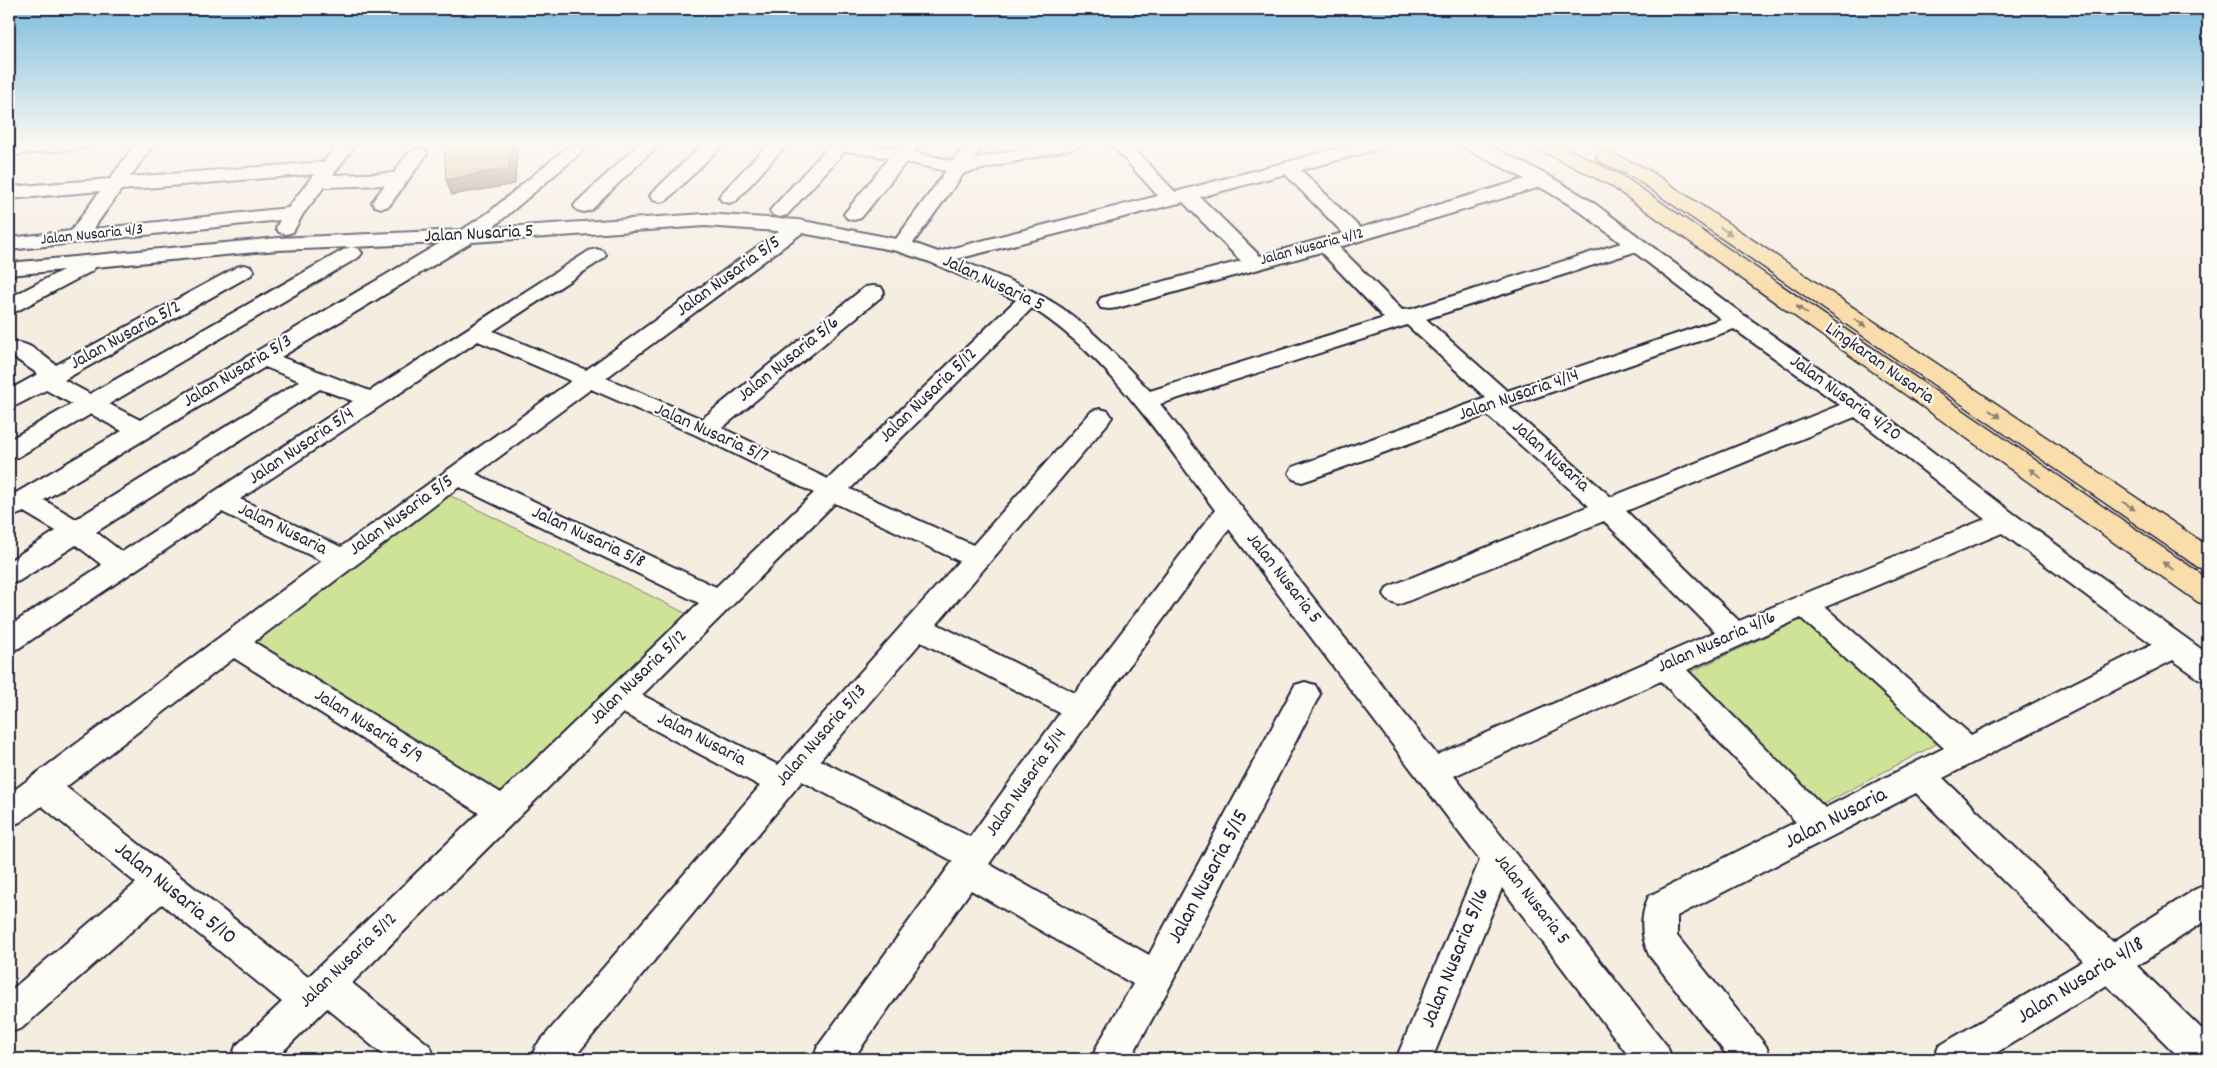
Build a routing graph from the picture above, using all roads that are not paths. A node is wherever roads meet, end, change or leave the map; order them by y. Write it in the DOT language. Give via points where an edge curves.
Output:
graph roads {
  1 [pos="108,194"];
  2 [pos="309,194"];
  3 [pos="388,194"];
  4 [pos="523,194"];
  5 [pos="597,194"];
  6 [pos="662,194"];
  7 [pos="731,194"];
  8 [pos="806,194"];
  9 [pos="870,194"];
  10 [pos="940,194"];
  11 [pos="1175,194"];
  12 [pos="1191,194"];
  13 [pos="1315,194"];
  14 [pos="1495,194"];
  15 [pos="1565,194"];
  16 [pos="1635,194"];
  17 [pos="1671,194"];
  18 [pos="660,196"];
  19 [pos="728,197"];
  20 [pos="1179,197"];
  21 [pos="382,202"];
  22 [pos="584,206"];
  23 [pos="294,213"];
  24 [pos="854,214"];
  25 [pos="789,218"];
  26 [pos="1356,235"];
  27 [pos="467,236"];
  28 [pos="76,238"];
  29 [pos="9,244"];
  30 [pos="278,244"];
  31 [pos="1325,245"];
  32 [pos="1636,245"];
  33 [pos="902,246"];
  34 [pos="352,253"];
  35 [pos="596,255"];
  36 [pos="937,258"];
  37 [pos="97,261"];
  38 [pos="1255,263"];
  39 [pos="9,269"];
  40 [pos="244,271"];
  41 [pos="874,292"];
  42 [pos="1030,298"];
  43 [pos="1109,303"];
  44 [pos="9,306"];
  45 [pos="1404,317"];
  46 [pos="1737,321"];
  47 [pos="478,333"];
  48 [pos="17,350"];
  49 [pos="263,358"];
  50 [pos="51,377"];
  51 [pos="319,379"];
  52 [pos="589,380"];
  53 [pos="9,400"];
  54 [pos="372,400"];
  55 [pos="1145,400"];
  56 [pos="1497,403"];
  57 [pos="91,404"];
  58 [pos="1858,407"];
  59 [pos="1100,417"];
  60 [pos="705,429"];
  61 [pos="140,430"];
  62 [pos="9,451"];
  63 [pos="1302,473"];
  64 [pos="457,476"];
  65 [pos="831,491"];
  66 [pos="221,501"];
  67 [pos="16,504"];
  68 [pos="1229,510"];
  69 [pos="1609,510"];
  70 [pos="2005,521"];
  71 [pos="78,532"];
  72 [pos="978,558"];
  73 [pos="343,559"];
  74 [pos="2208,560"];
  75 [pos="121,565"];
  76 [pos="9,574"];
  77 [pos="1398,594"];
  78 [pos="2208,594"];
  79 [pos="719,600"];
  80 [pos="1804,604"];
  81 [pos="918,627"];
  82 [pos="1736,635"];
  83 [pos="9,640"];
  84 [pos="233,642"];
  85 [pos="2174,646"];
  86 [pos="1665,666"];
  87 [pos="2208,670"];
  88 [pos="1305,694"];
  89 [pos="619,698"];
  90 [pos="1080,709"];
  91 [pos="1968,751"];
  92 [pos="790,772"];
  93 [pos="1431,772"];
  94 [pos="1920,776"];
  95 [pos="42,787"];
  96 [pos="503,810"];
  97 [pos="9,812"];
  98 [pos="1821,826"];
  99 [pos="1498,857"];
  100 [pos="971,862"];
  101 [pos="161,883"];
  102 [pos="2208,900"];
  103 [pos="2110,964"];
  104 [pos="1156,978"];
  105 [pos="316,992"];
  106 [pos="9,1015"];
  107 [pos="249,1059"];
  108 [pos="417,1059"];
  109 [pos="549,1059"];
  110 [pos="831,1059"];
  111 [pos="1110,1059"];
  112 [pos="1414,1059"];
  113 [pos="1654,1059"];
  114 [pos="1753,1059"];
  115 [pos="1952,1059"];
  116 [pos="2207,1059"];
  1 -- 28 [label="street"];
  2 -- 23 [label="street"];
  3 -- 21 [label="street"];
  4 -- 27 [label="street, Jalan Nusaria 5/3"];
  5 -- 22 [label="street"];
  6 -- 18 [label="street"];
  7 -- 19 [label="street"];
  8 -- 25 [label="street, Jalan Nusaria 5/5"];
  9 -- 24 [label="street"];
  10 -- 33 [label="street"];
  11 -- 20 [label="street"];
  12 -- 20 [label="street"];
  13 -- 26 [label="street"];
  14 -- 26 [label="street, Jalan Nusaria 4/12"];
  15 -- 32 [label="street, Jalan Nusaria 4/20"];
  78 -- 16 [label="main road, Lingkaran Nusaria, one-way"];
  17 -- 74 [label="main road, Lingkaran Nusaria, one-way"];
  20 -- 36 [label="street"];
  20 -- 38 [label="street"];
  23 -- 28 [label="street, Jalan Nusaria 4/3"];
  23 -- 30 [label="street"];
  25 -- 27 [label="street, Jalan Nusaria 5" via="704,220"];
  25 -- 33 [label="street, Jalan Nusaria 5"];
  25 -- 52 [label="street, Jalan Nusaria 5/5"];
  26 -- 31 [label="street, Jalan Nusaria 4/12"];
  27 -- 30 [label="street, Jalan Nusaria 5"];
  27 -- 49 [label="street, Jalan Nusaria 5/3"];
  28 -- 29 [label="street, Jalan Nusaria 4/3"];
  30 -- 37 [label="street, Jalan Nusaria 5"];
  31 -- 38 [label="street, Jalan Nusaria 4/12"];
  31 -- 45 [label="street, Jalan Nusaria"];
  32 -- 45 [label="street"];
  32 -- 46 [label="street, Jalan Nusaria 4/20"];
  33 -- 36 [label="street, Jalan Nusaria 5"];
  34 -- 57 [label="street"];
  35 -- 47 [label="street, Jalan Nusaria 5/4"];
  36 -- 42 [label="street, Jalan Nusaria 5"];
  37 -- 39 [label="street, Jalan Nusaria 5"];
  37 -- 44 [label="street"];
  38 -- 43 [label="street, Jalan Nusaria 4/12"];
  40 -- 50 [label="street, Jalan Nusaria 5/2"];
  41 -- 60 [label="street, Jalan Nusaria 5/6"];
  42 -- 55 [label="street, Jalan Nusaria 5" via="1062,318 1094,346"];
  42 -- 65 [label="street, Jalan Nusaria 5/12"];
  45 -- 55 [label="street"];
  45 -- 56 [label="street, Jalan Nusaria"];
  46 -- 56 [label="street, Jalan Nusaria 4/14"];
  46 -- 58 [label="street, Jalan Nusaria 4/20"];
  47 -- 52 [label="street, Jalan Nusaria 5/7"];
  47 -- 54 [label="street, Jalan Nusaria 5/4"];
  48 -- 50 [label="street"];
  49 -- 51 [label="street"];
  49 -- 61 [label="street, Jalan Nusaria 5/3"];
  50 -- 53 [label="street, Jalan Nusaria 5/2"];
  50 -- 57 [label="street"];
  51 -- 54 [label="street"];
  51 -- 71 [label="street"];
  52 -- 60 [label="street, Jalan Nusaria 5/7"];
  52 -- 64 [label="street, Jalan Nusaria 5/5"];
  54 -- 66 [label="street, Jalan Nusaria 5/4"];
  55 -- 68 [label="street, Jalan Nusaria 5"];
  56 -- 63 [label="street, Jalan Nusaria 4/14"];
  56 -- 69 [label="street, Jalan Nusaria"];
  57 -- 61 [label="street"];
  57 -- 62 [label="street"];
  58 -- 69 [label="street"];
  58 -- 70 [label="street, Jalan Nusaria 4/20"];
  59 -- 72 [label="street, Jalan Nusaria 5/13"];
  60 -- 65 [label="street, Jalan Nusaria 5/7"];
  61 -- 67 [label="street, Jalan Nusaria 5/3"];
  64 -- 73 [label="street, Jalan Nusaria 5/5"];
  64 -- 79 [label="street, Jalan Nusaria 5/8"];
  65 -- 72 [label="street, Jalan Nusaria 5/7"];
  65 -- 79 [label="street, Jalan Nusaria 5/12"];
  66 -- 73 [label="street, Jalan Nusaria"];
  66 -- 75 [label="street, Jalan Nusaria 5/4"];
  67 -- 71 [label="street"];
  68 -- 90 [label="street, Jalan Nusaria 5/14"];
  68 -- 93 [label="street, Jalan Nusaria 5"];
  69 -- 77 [label="street"];
  69 -- 82 [label="street, Jalan Nusaria"];
  70 -- 80 [label="street, Jalan Nusaria 4/16"];
  70 -- 85 [label="street, Jalan Nusaria 4/20"];
  71 -- 75 [label="street"];
  71 -- 76 [label="street"];
  72 -- 81 [label="street, Jalan Nusaria 5/13"];
  73 -- 84 [label="street, Jalan Nusaria 5/5"];
  75 -- 83 [label="street, Jalan Nusaria 5/4"];
  79 -- 89 [label="street, Jalan Nusaria 5/12"];
  80 -- 82 [label="street, Jalan Nusaria 4/16"];
  80 -- 91 [label="street"];
  81 -- 90 [label="street"];
  81 -- 92 [label="street, Jalan Nusaria 5/13"];
  82 -- 86 [label="street, Jalan Nusaria 4/16"];
  84 -- 95 [label="street, Jalan Nusaria 5/5"];
  84 -- 96 [label="street, Jalan Nusaria 5/9"];
  85 -- 87 [label="street, Jalan Nusaria 4/20"];
  85 -- 91 [label="street, Jalan Nusaria"];
  86 -- 93 [label="street, Jalan Nusaria 4/16"];
  86 -- 98 [label="street"];
  88 -- 104 [label="street, Jalan Nusaria 5/15"];
  89 -- 92 [label="street, Jalan Nusaria"];
  89 -- 96 [label="street, Jalan Nusaria 5/12"];
  90 -- 100 [label="street, Jalan Nusaria 5/14"];
  91 -- 94 [label="street, Jalan Nusaria"];
  92 -- 100 [label="street, Jalan Nusaria"];
  92 -- 109 [label="street, Jalan Nusaria 5/13"];
  93 -- 99 [label="street, Jalan Nusaria 5"];
  94 -- 98 [label="street, Jalan Nusaria"];
  94 -- 103 [label="street"];
  95 -- 97 [label="street, Jalan Nusaria 5/5"];
  95 -- 101 [label="street, Jalan Nusaria 5/10"];
  96 -- 105 [label="street, Jalan Nusaria 5/12"];
  98 -- 114 [label="street, Jalan Nusaria" via="1661,907 1661,943"];
  99 -- 112 [label="street, Jalan Nusaria 5/16"];
  99 -- 113 [label="street, Jalan Nusaria 5"];
  100 -- 104 [label="street, Jalan Nusaria"];
  100 -- 110 [label="street, Jalan Nusaria 5/14"];
  101 -- 105 [label="street, Jalan Nusaria 5/10"];
  101 -- 106 [label="street"];
  102 -- 103 [label="street, Jalan Nusaria 4/18"];
  103 -- 115 [label="street, Jalan Nusaria 4/18"];
  103 -- 116 [label="street"];
  104 -- 111 [label="street, Jalan Nusaria 5/15"];
  105 -- 107 [label="street, Jalan Nusaria 5/12"];
  105 -- 108 [label="street, Jalan Nusaria 5/10"];
}
